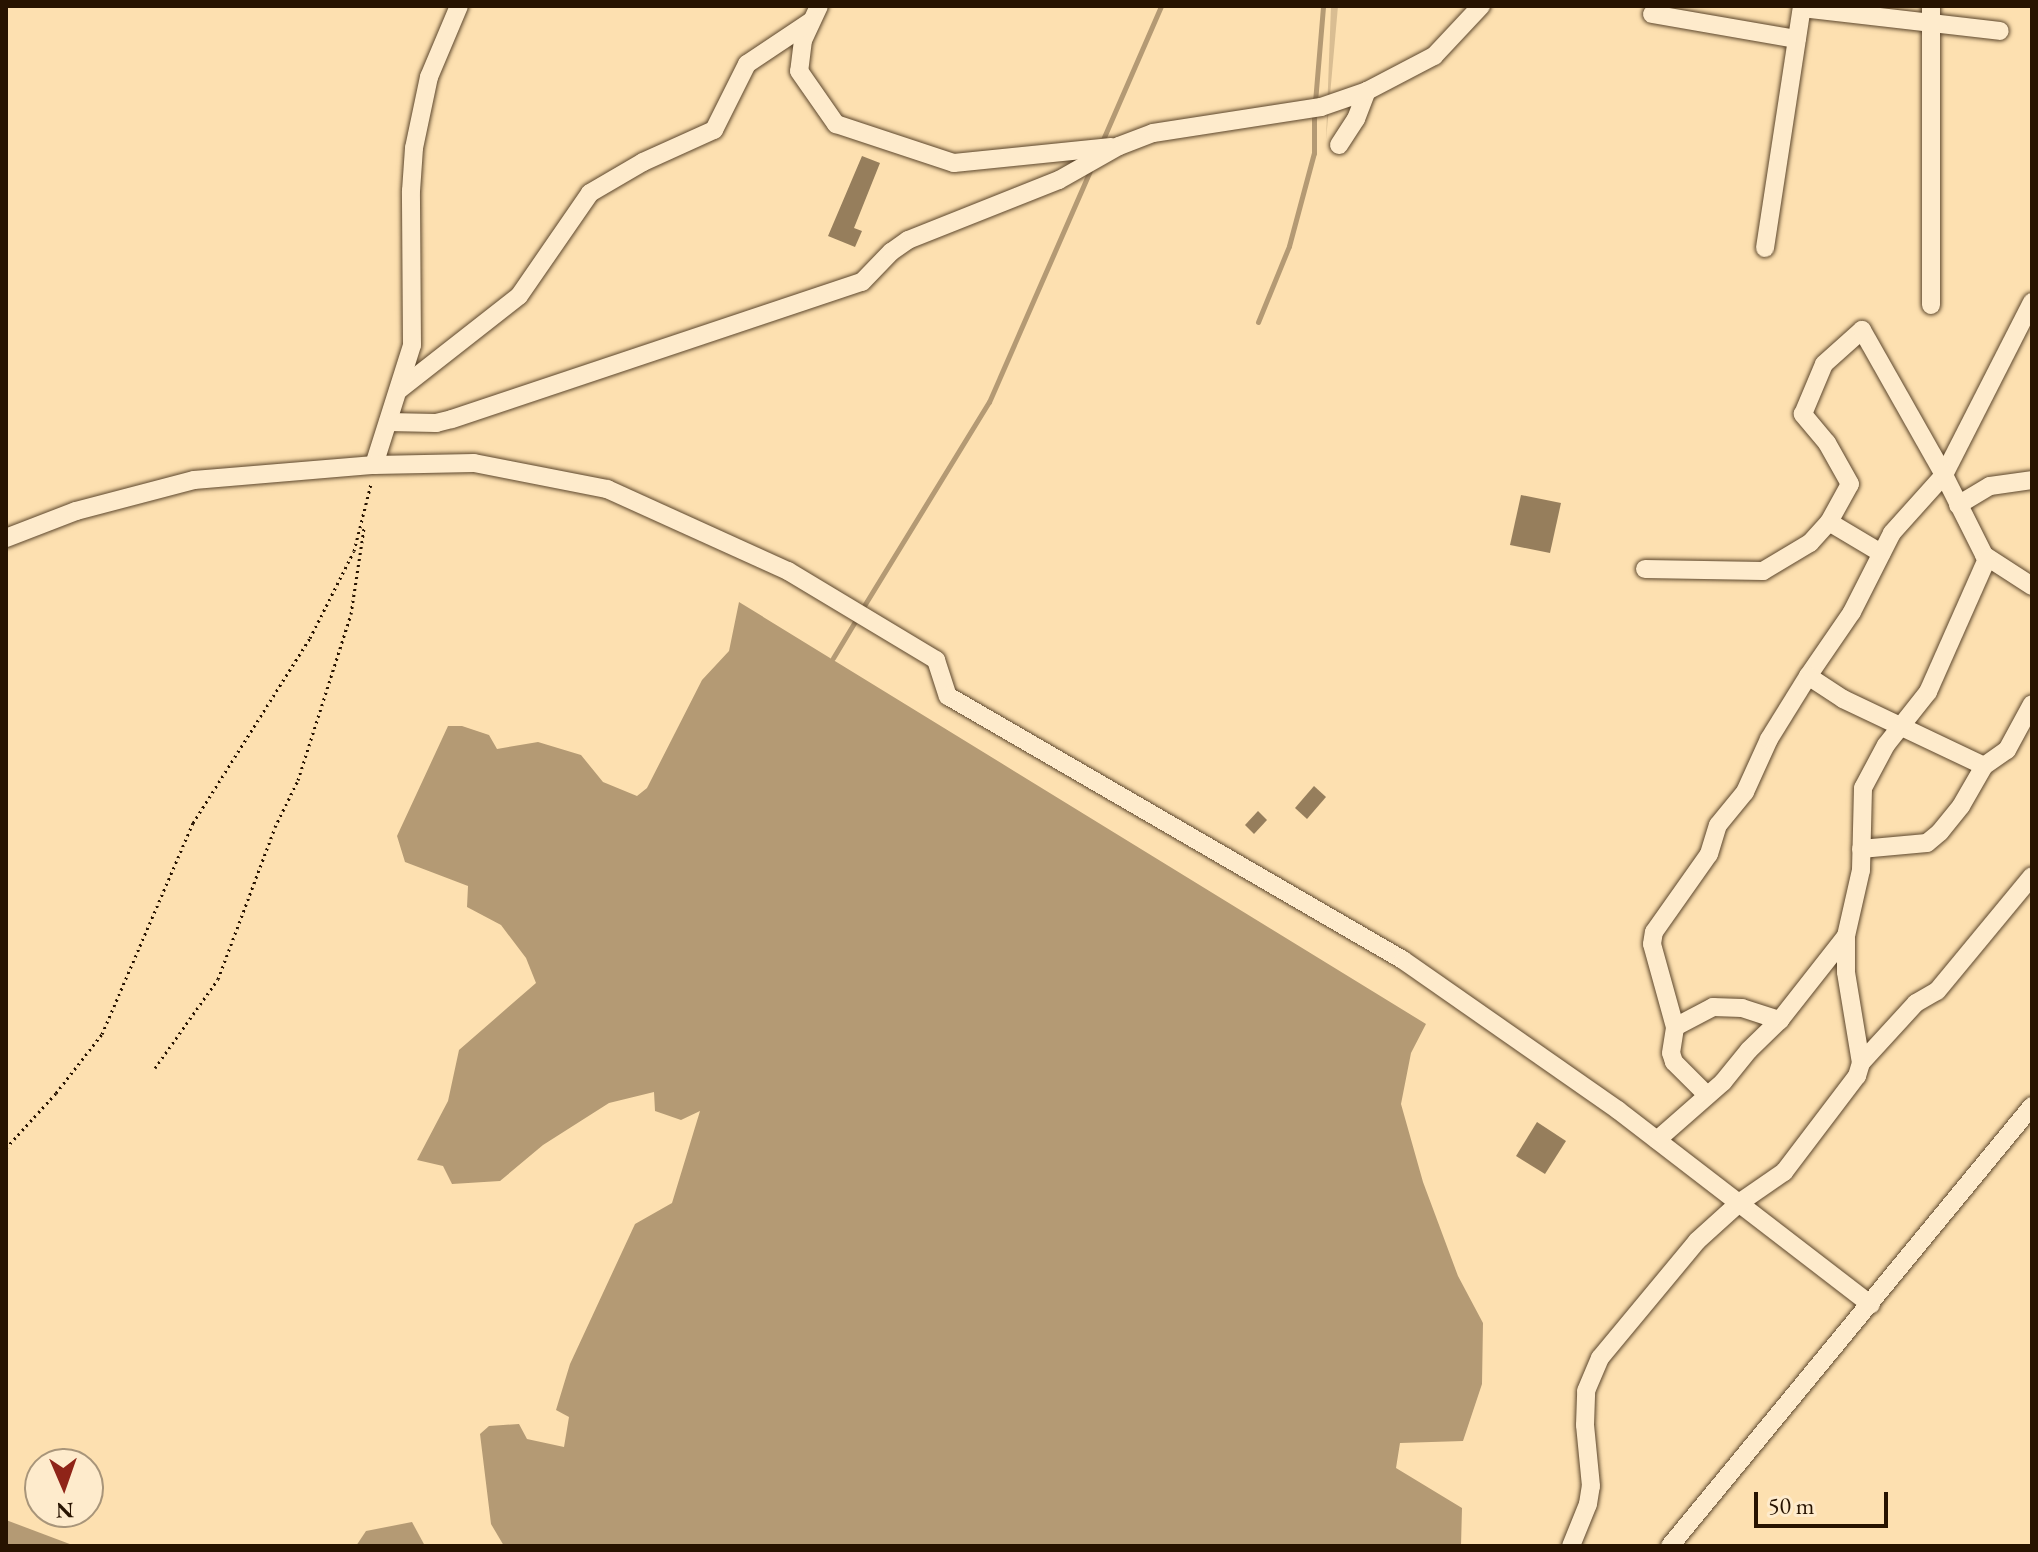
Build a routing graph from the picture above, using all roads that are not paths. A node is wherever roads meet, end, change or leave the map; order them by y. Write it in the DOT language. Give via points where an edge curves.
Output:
graph roads {
  1 [pos="459,6"];
  2 [pos="1481,6"];
  3 [pos="1802,7"];
  4 [pos="815,14"];
  5 [pos="1652,14"];
  6 [pos="1700,14"];
  7 [pos="1930,14"];
  8 [pos="2000,31"];
  9 [pos="1797,39"];
  10 [pos="1367,91"];
  11 [pos="1339,145"];
  12 [pos="1119,146"];
  13 [pos="1765,248"];
  14 [pos="2032,302"];
  15 [pos="1931,305"];
  16 [pos="399,390"];
  17 [pos="388,422"];
  18 [pos="374,465"];
  19 [pos="1944,475"];
  20 [pos="2032,480"];
  21 [pos="1958,505"];
  22 [pos="1829,522"];
  23 [pos="6,538"];
  24 [pos="1881,553"];
  25 [pos="1987,559"];
  26 [pos="1645,569"];
  27 [pos="2032,586"];
  28 [pos="1808,676"];
  29 [pos="2032,704"];
  30 [pos="1901,728"];
  31 [pos="1984,766"];
  32 [pos="1861,849"];
  33 [pos="2032,876"];
  34 [pos="1846,936"];
  35 [pos="1780,1020"];
  36 [pos="1675,1027"];
  37 [pos="1861,1063"];
  38 [pos="1707,1095"];
  39 [pos="2032,1106"];
  40 [pos="1657,1140"];
  41 [pos="1739,1203"];
  42 [pos="1871,1305"];
  43 [pos="1571,1546"];
  44 [pos="1670,1546"];
  1 -- 16 [label="street" via="429,77 414,148 413,329"];
  2 -- 10 [label="street" via="1434,56"];
  3 -- 7 [label="street"];
  3 -- 9 [label="street"];
  4 -- 12 [label="street" via="798,62 800,77 830,120 844,128 954,163"];
  4 -- 16 [label="street" via="747,64 714,130 590,193 519,296"];
  5 -- 6 [label="street"];
  6 -- 9 [label="street"];
  7 -- 8 [label="street"];
  7 -- 15 [label="street"];
  9 -- 13 [label="street"];
  10 -- 11 [label="street"];
  10 -- 12 [label="street" via="1321,107 1168,129"];
  12 -- 17 [label="street" via="1059,180 908,240 862,282 452,419"];
  14 -- 19 [label="street"];
  16 -- 17 [label="street"];
  17 -- 18 [label="street"];
  18 -- 23 [label="street" via="194,480 76,511"];
  18 -- 40 [label="street" via="474,463 588,482 788,571 936,660 948,696 1403,960"];
  19 -- 21 [label="street"];
  19 -- 22 [label="street" via="1862,330 1824,364 1803,414 1849,478 1849,488"];
  19 -- 24 [label="street" via="1900,523"];
  20 -- 21 [label="street" via="1990,486"];
  21 -- 25 [label="street"];
  22 -- 24 [label="street"];
  22 -- 26 [label="street" via="1810,543 1763,571"];
  24 -- 28 [label="street" via="1852,612"];
  25 -- 27 [label="street"];
  25 -- 30 [label="street" via="1928,692"];
  28 -- 30 [label="street"];
  28 -- 36 [label="street" via="1769,739 1745,792 1718,825 1709,854 1654,932 1652,944"];
  29 -- 31 [label="street" via="2007,750"];
  30 -- 31 [label="street"];
  30 -- 32 [label="street" via="1863,788"];
  31 -- 32 [label="street" via="1961,806 1927,843"];
  32 -- 34 [label="street"];
  33 -- 37 [label="street" via="1937,991 1916,1003"];
  34 -- 35 [label="street"];
  34 -- 37 [label="street" via="1846,972"];
  35 -- 36 [label="street" via="1729,1006 1713,1007"];
  35 -- 38 [label="street"];
  36 -- 38 [label="street" via="1674,1062"];
  37 -- 41 [label="street" via="1837,1104 1784,1172"];
  38 -- 40 [label="street"];
  39 -- 42 [label="street"];
  40 -- 41 [label="street"];
  41 -- 42 [label="street"];
  41 -- 43 [label="street" via="1697,1241 1600,1358 1586,1391 1591,1486"];
  42 -- 44 [label="street"];
}
